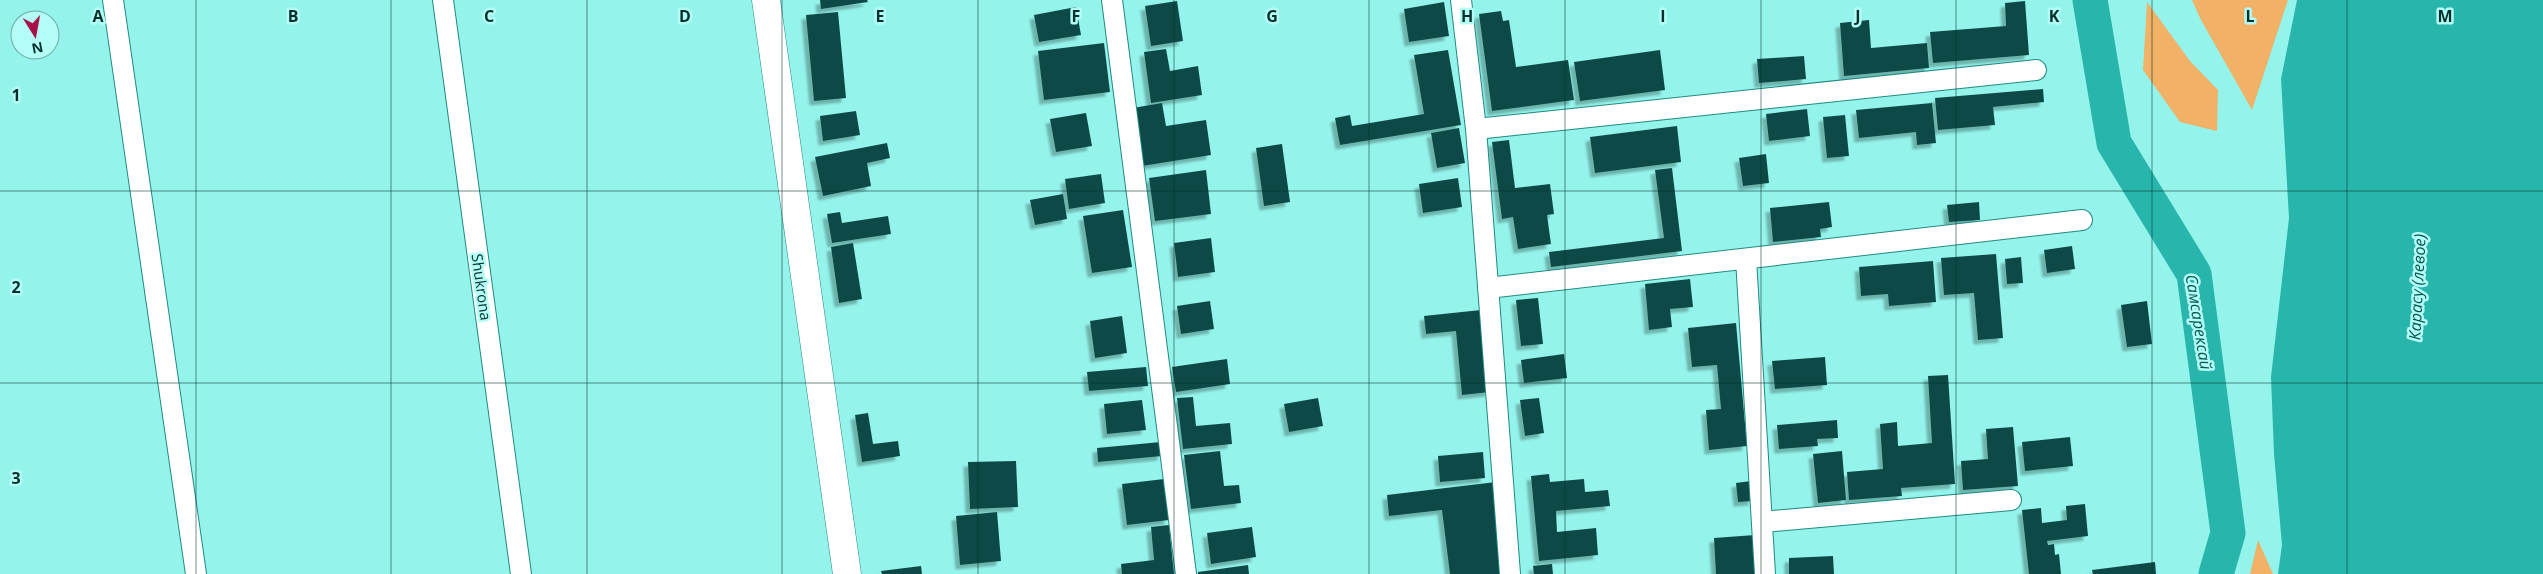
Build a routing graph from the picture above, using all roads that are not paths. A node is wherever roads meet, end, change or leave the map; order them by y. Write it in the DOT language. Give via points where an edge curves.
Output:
graph roads {
  1 [pos="113,0"];
  2 [pos="443,0"];
  3 [pos="766,0"];
  4 [pos="1112,0"];
  5 [pos="1461,0"];
  6 [pos="2036,70"];
  7 [pos="1476,129"];
  8 [pos="2082,220"];
  9 [pos="1746,259"];
  10 [pos="1488,288"];
  11 [pos="2011,500"];
  12 [pos="1762,522"];
  13 [pos="196,574"];
  14 [pos="521,574"];
  15 [pos="847,574"];
  16 [pos="1186,574"];
  17 [pos="1510,574"];
  18 [pos="1765,574"];
  1 -- 13 [label="street"];
  2 -- 14 [label="street, Shukrona"];
  3 -- 15 [label="main road"];
  4 -- 16 [label="street"];
  5 -- 7 [label="street"];
  6 -- 7 [label="street"];
  7 -- 10 [label="street"];
  8 -- 9 [label="street"];
  9 -- 10 [label="street"];
  9 -- 12 [label="street"];
  10 -- 17 [label="street"];
  11 -- 12 [label="street"];
  12 -- 18 [label="street"];
}
